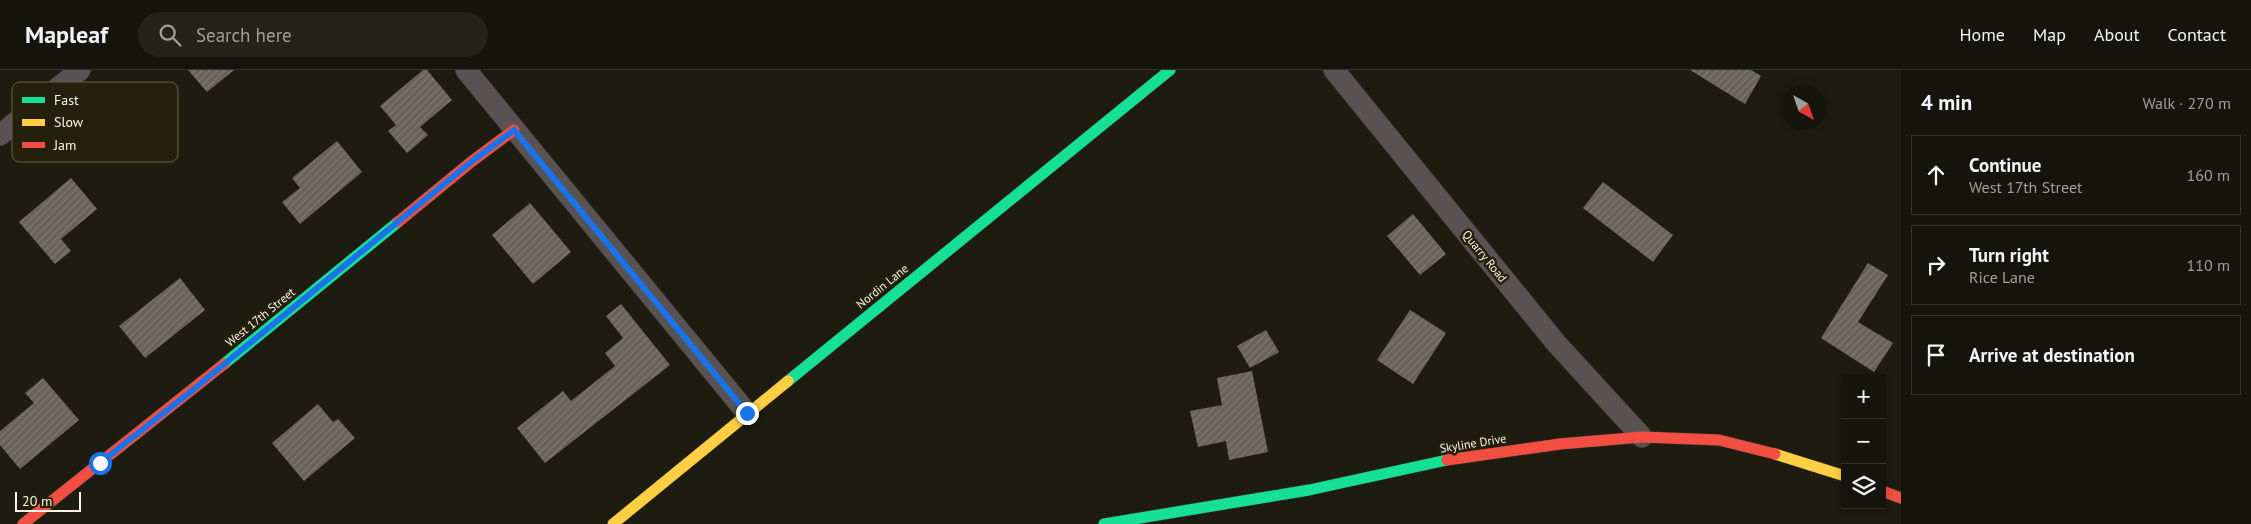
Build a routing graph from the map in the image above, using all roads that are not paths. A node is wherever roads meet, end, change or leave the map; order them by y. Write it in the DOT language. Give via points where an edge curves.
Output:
graph roads {
  1 [pos="80,70"];
  2 [pos="466,70"];
  3 [pos="1170,70"];
  4 [pos="1334,70"];
  5 [pos="65,82"];
  6 [pos="12,125"];
  7 [pos="514,130"];
  8 [pos="0,135"];
  9 [pos="747,413"];
  10 [pos="1642,437"];
  11 [pos="1841,475"];
  12 [pos="1886,492"];
  13 [pos="1901,498"];
  14 [pos="23,524"];
  15 [pos="613,524"];
  16 [pos="1104,524"];
  1 -- 5 [label="street"];
  2 -- 7 [label="street"];
  3 -- 9 [label="street, Nordin Lane"];
  4 -- 10 [label="street, Quarry Road" via="1556,343"];
  6 -- 8 [label="street"];
  7 -- 9 [label="street"];
  7 -- 14 [label="street, West 17th Street"];
  9 -- 15 [label="street, Nordin Lane"];
  10 -- 11 [label="street, Skyline Drive" via="1719,440"];
  10 -- 16 [label="street, Skyline Drive" via="1454,458 1309,490"];
  12 -- 13 [label="street"];
}
